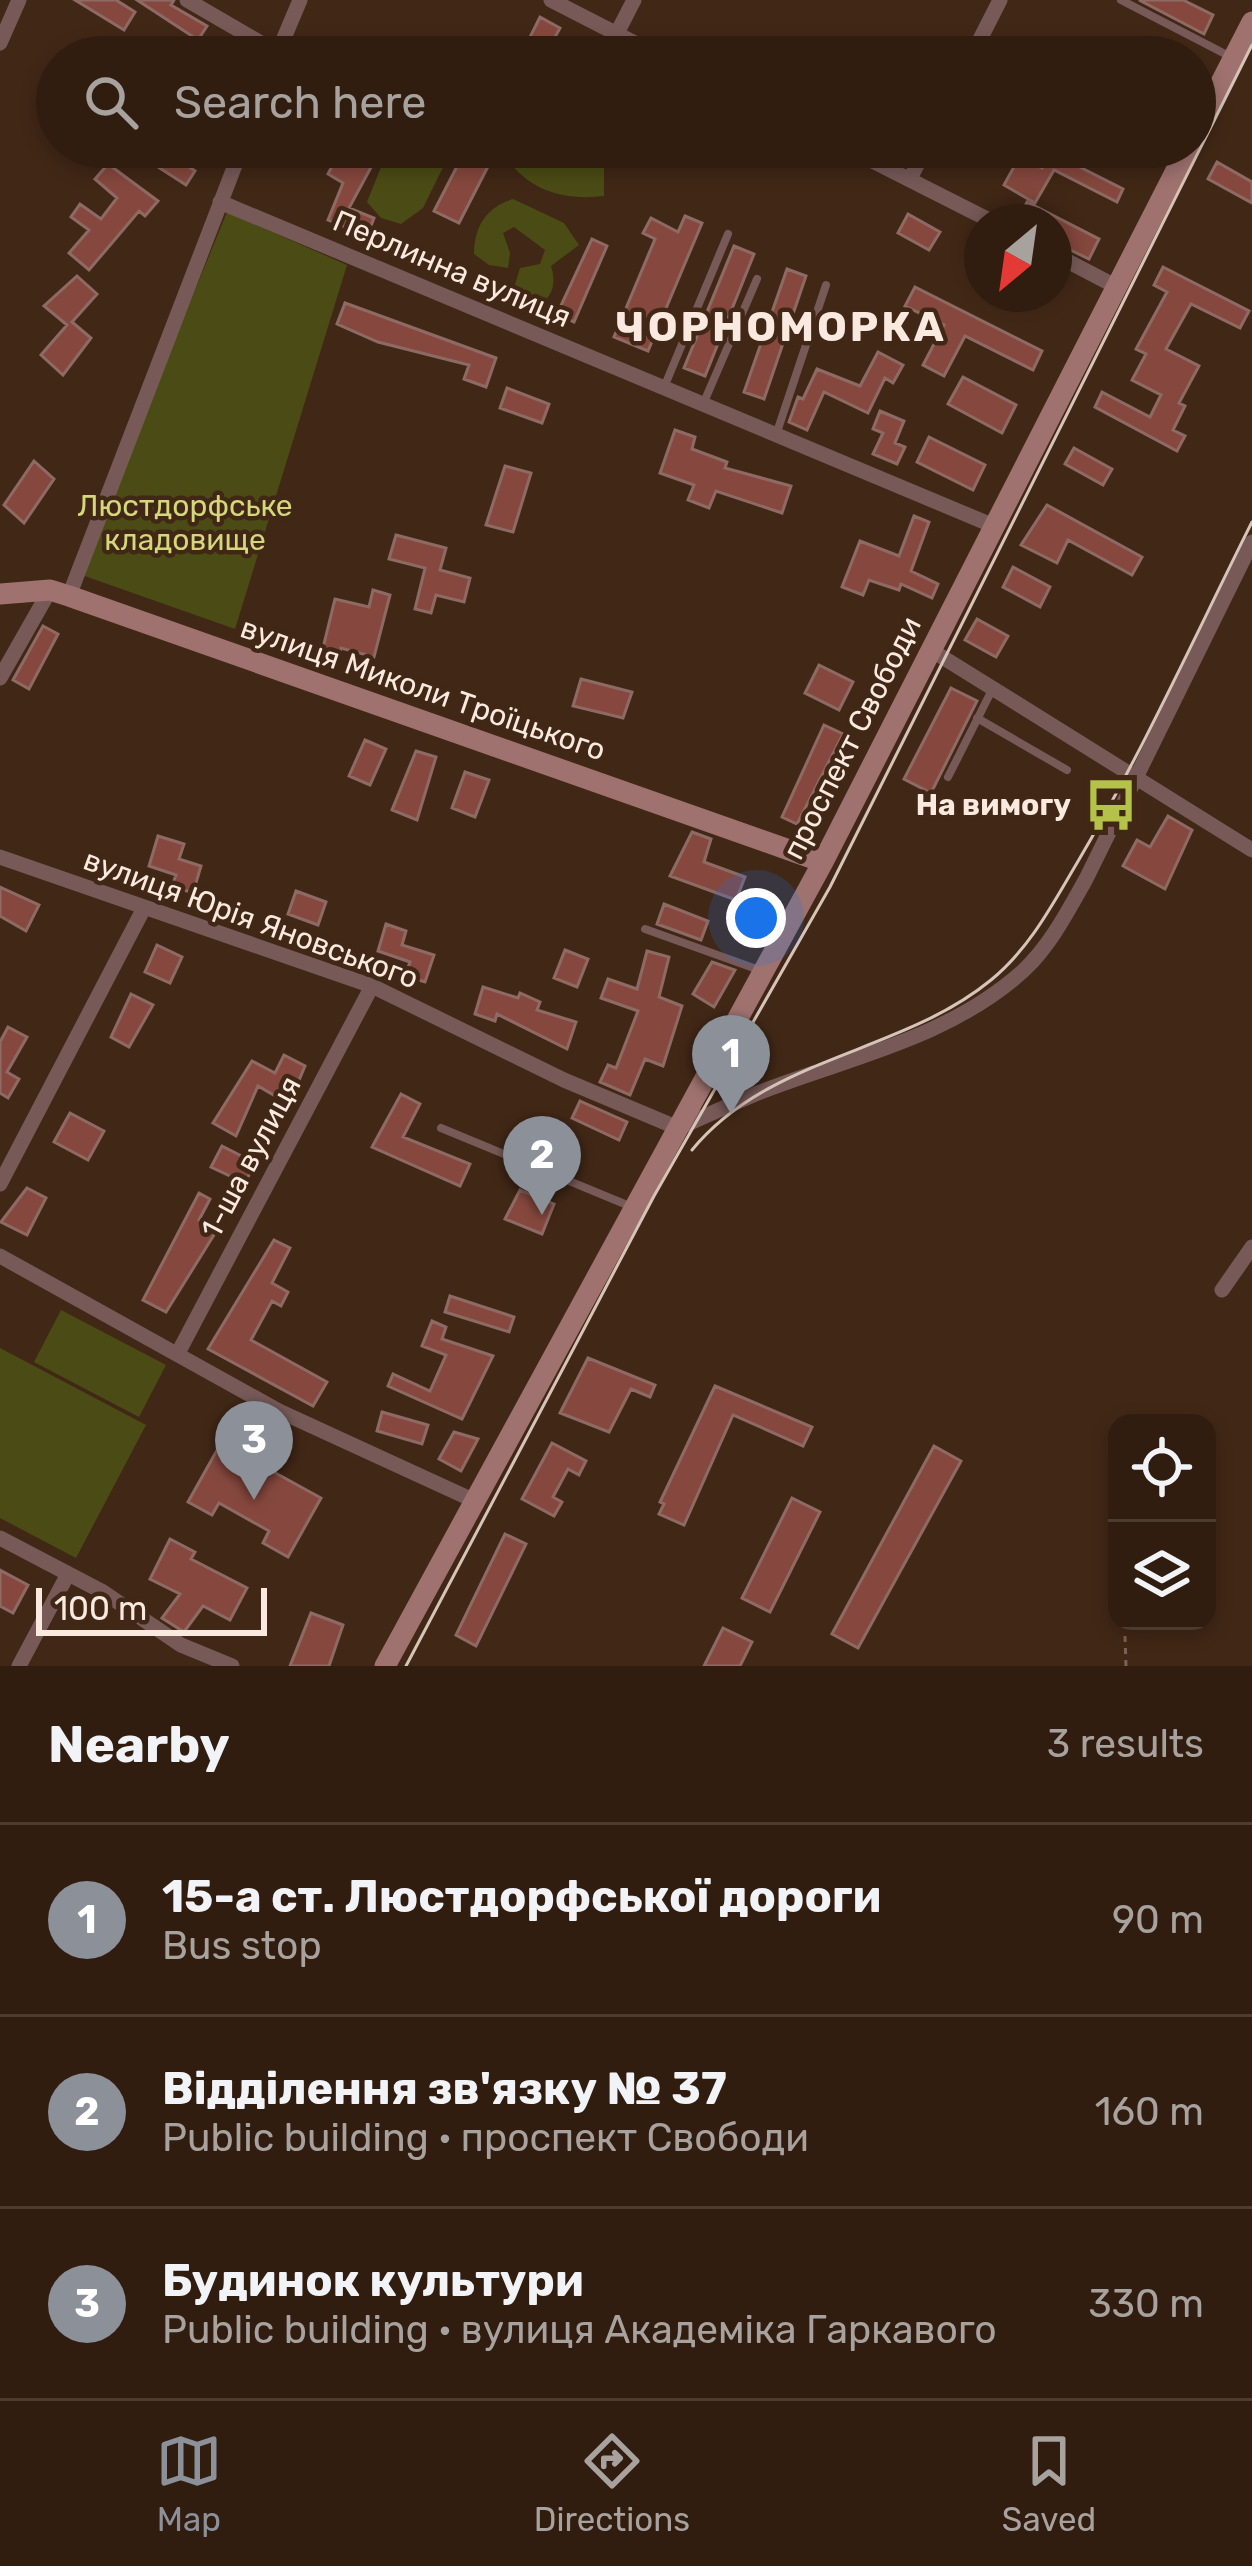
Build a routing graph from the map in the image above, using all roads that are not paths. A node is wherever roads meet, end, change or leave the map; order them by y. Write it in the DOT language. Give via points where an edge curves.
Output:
graph roads {
  1 [pos="19,0"];
  2 [pos="187,0"];
  3 [pos="300,0"];
  4 [pos="551,0"];
  5 [pos="634,0"];
  6 [pos="1000,0"];
  7 [pos="1120,0"];
  8 [pos="1252,22"];
  9 [pos="616,35"];
  10 [pos="246,36"];
  11 [pos="285,36"];
  12 [pos="982,36"];
  13 [pos="1191,36"];
  14 [pos="0,43"];
  15 [pos="1216,49"];
  16 [pos="1234,58"];
  17 [pos="1216,93"];
  18 [pos="234,168"];
  19 [pos="888,168"];
  20 [pos="916,168"];
  21 [pos="1177,168"];
  22 [pos="910,179"];
  23 [pos="220,202"];
  24 [pos="964,207"];
  25 [pos="728,234"];
  26 [pos="1072,263"];
  27 [pos="757,279"];
  28 [pos="826,285"];
  29 [pos="1117,287"];
  30 [pos="664,387"];
  31 [pos="704,403"];
  32 [pos="777,434"];
  33 [pos="994,526"];
  34 [pos="1252,542"];
  35 [pos="59,593"];
  36 [pos="0,594"];
  37 [pos="931,650"];
  38 [pos="0,678"];
  39 [pos="993,689"];
  40 [pos="977,718"];
  41 [pos="1066,770"];
  42 [pos="948,777"];
  43 [pos="1135,782"];
  44 [pos="1252,850"];
  45 [pos="0,856"];
  46 [pos="824,862"];
  47 [pos="144,908"];
  48 [pos="645,929"];
  49 [pos="763,971"];
  50 [pos="372,986"];
  51 [pos="441,1128"];
  52 [pos="678,1128"];
  53 [pos="0,1184"];
  54 [pos="634,1208"];
  55 [pos="1252,1246"];
  56 [pos="0,1256"];
  57 [pos="1222,1290"];
  58 [pos="178,1353"];
  59 [pos="475,1502"];
  60 [pos="0,1538"];
  61 [pos="68,1574"];
  62 [pos="19,1666"];
  63 [pos="232,1666"];
  64 [pos="385,1666"];
  1 -- 14 [label="street"];
  2 -- 10 [label="street"];
  3 -- 11 [label="street"];
  4 -- 9 [label="street"];
  5 -- 9 [label="street"];
  6 -- 12 [label="street"];
  7 -- 13 [label="lane"];
  8 -- 16 [label="street"];
  15 -- 16 [label="lane"];
  16 -- 17 [label="street"];
  18 -- 23 [label="street"];
  19 -- 22 [label="street"];
  20 -- 22 [label="street"];
  21 -- 29 [label="street, проспект Свободи"];
  22 -- 24 [label="street"];
  23 -- 30 [label="street, Перлинна вулиця"];
  23 -- 35 [label="street"];
  25 -- 30 [label="lane"];
  26 -- 29 [label="street"];
  27 -- 31 [label="lane"];
  28 -- 32 [label="lane"];
  29 -- 33 [label="street, проспект Свободи"];
  30 -- 31 [label="street, Перлинна вулиця"];
  31 -- 32 [label="street, Перлинна вулиця"];
  32 -- 33 [label="street, Перлинна вулиця"];
  33 -- 37 [label="street, проспект Свободи"];
  34 -- 43 [label="street"];
  35 -- 36 [label="street, вулиця Миколи Троїцького"];
  35 -- 38 [label="street"];
  35 -- 46 [label="street, вулиця Миколи Троїцького"];
  37 -- 39 [label="street"];
  37 -- 46 [label="street, проспект Свободи"];
  39 -- 40 [label="lane"];
  39 -- 43 [label="street"];
  40 -- 41 [label="lane"];
  40 -- 42 [label="lane"];
  43 -- 44 [label="street"];
  43 -- 52 [label="street" via="1057,931 991,996 909,1042"];
  45 -- 47 [label="street, вулиця Юрія Яновського"];
  46 -- 49 [label="street, проспект Свободи"];
  47 -- 50 [label="street, вулиця Юрія Яновського"];
  47 -- 53 [label="street"];
  48 -- 49 [label="lane"];
  49 -- 52 [label="street, проспект Свободи"];
  50 -- 52 [label="street, вулиця Юрія Яновського"];
  50 -- 58 [label="street, 1-ша вулиця"];
  51 -- 54 [label="lane"];
  52 -- 54 [label="street, проспект Свободи"];
  54 -- 59 [label="street, проспект Свободи"];
  55 -- 57 [label="street"];
  56 -- 58 [label="street"];
  58 -- 59 [label="street" via="279,1411"];
  59 -- 64 [label="street, проспект Свободи"];
  60 -- 61 [label="street"];
  61 -- 62 [label="street"];
  61 -- 63 [label="street" via="181,1646"];
}
